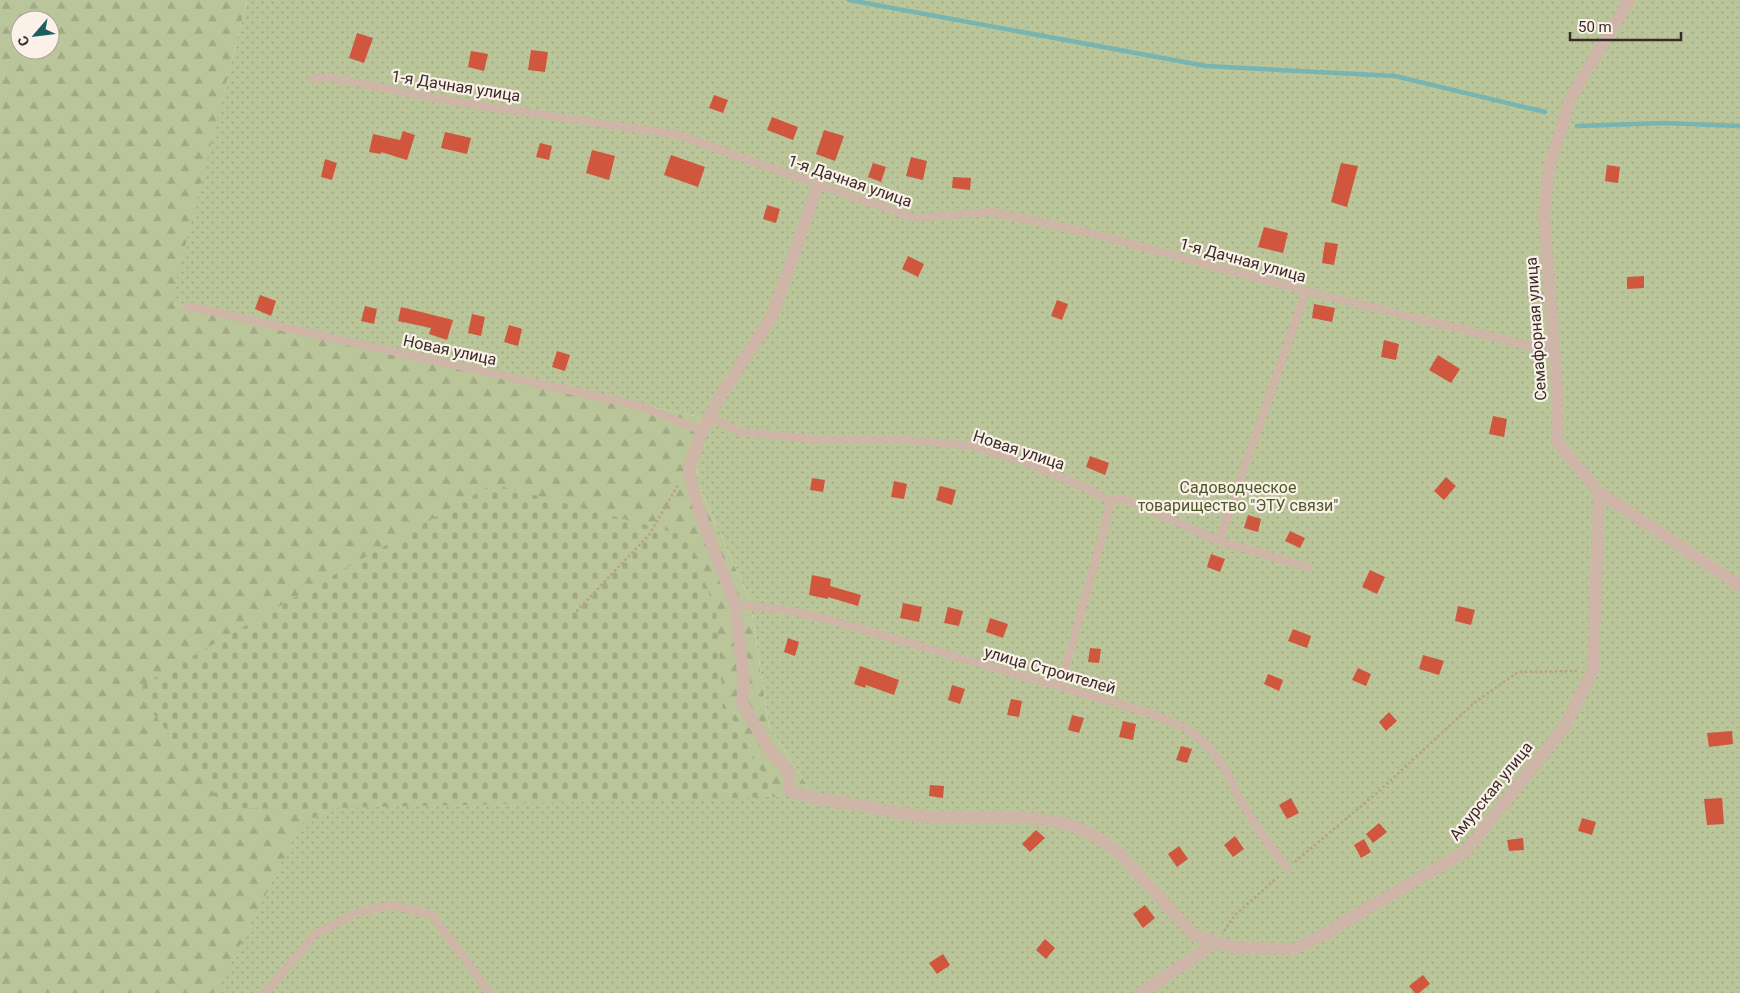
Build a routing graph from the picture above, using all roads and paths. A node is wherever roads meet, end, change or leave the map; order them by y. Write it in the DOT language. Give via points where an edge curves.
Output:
graph roads {
  1 [pos="1629,0"];
  2 [pos="312,79"];
  3 [pos="818,185"];
  4 [pos="1306,291"];
  5 [pos="188,306"];
  6 [pos="1554,352"];
  7 [pos="710,416"];
  8 [pos="702,431"];
  9 [pos="689,466"];
  10 [pos="1599,492"];
  11 [pos="1110,501"];
  12 [pos="1219,541"];
  13 [pos="1308,567"];
  14 [pos="1740,586"];
  15 [pos="735,604"];
  16 [pos="573,615"];
  17 [pos="1593,670"];
  18 [pos="1060,687"];
  19 [pos="1288,868"];
  20 [pos="1216,942"];
  21 [pos="265,993"];
  22 [pos="490,993"];
  23 [pos="1141,993"];
  1 -- 6 [label="street, Семафорная улица" via="1571,97 1549,167 1544,216"];
  2 -- 3 [label="lane, 1-я Дачная улица" via="326,77 451,101 678,135"];
  3 -- 4 [label="lane, 1-я Дачная улица" via="914,218 991,212 1087,232"];
  3 -- 7 [label="street" via="772,316"];
  4 -- 6 [label="lane, 1-я Дачная улица"];
  4 -- 12 [label="lane"];
  5 -- 8 [label="lane, Новая улица" via="640,406"];
  6 -- 10 [label="street, Семафорная улица" via="1558,443"];
  7 -- 8 [label="street"];
  7 -- 11 [label="lane, Новая улица" via="739,432 825,440 910,440 971,446 1024,462"];
  8 -- 9 [label="street"];
  9 -- 15 [label="street" via="705,528"];
  9 -- 16 [label="path" via="649,535"];
  10 -- 14 [label="street, Семафорная улица"];
  10 -- 17 [label="street, Амурская улица"];
  11 -- 12 [label="lane, Новая улица" via="1124,499"];
  11 -- 18 [label="lane"];
  12 -- 13 [label="lane, Новая улица"];
  15 -- 18 [label="lane, улица Строителей" via="830,620"];
  15 -- 20 [label="street, Амурская улица" via="744,682 742,703 768,748 788,771 790,791 931,818 1028,818 1069,824 1099,838 1118,852 1194,935"];
  17 -- 19 [label="path" via="1518,672 1474,702 1378,792"];
  17 -- 20 [label="street, Амурская улица" via="1564,726 1466,851 1293,949 1238,948"];
  18 -- 19 [label="lane, улица Строителей" via="1147,712 1192,731 1218,756 1267,843"];
  19 -- 20 [label="path" via="1235,915"];
  20 -- 23 [label="street"];
  21 -- 22 [label="lane" via="315,934 358,912 392,904 432,915"];
}
